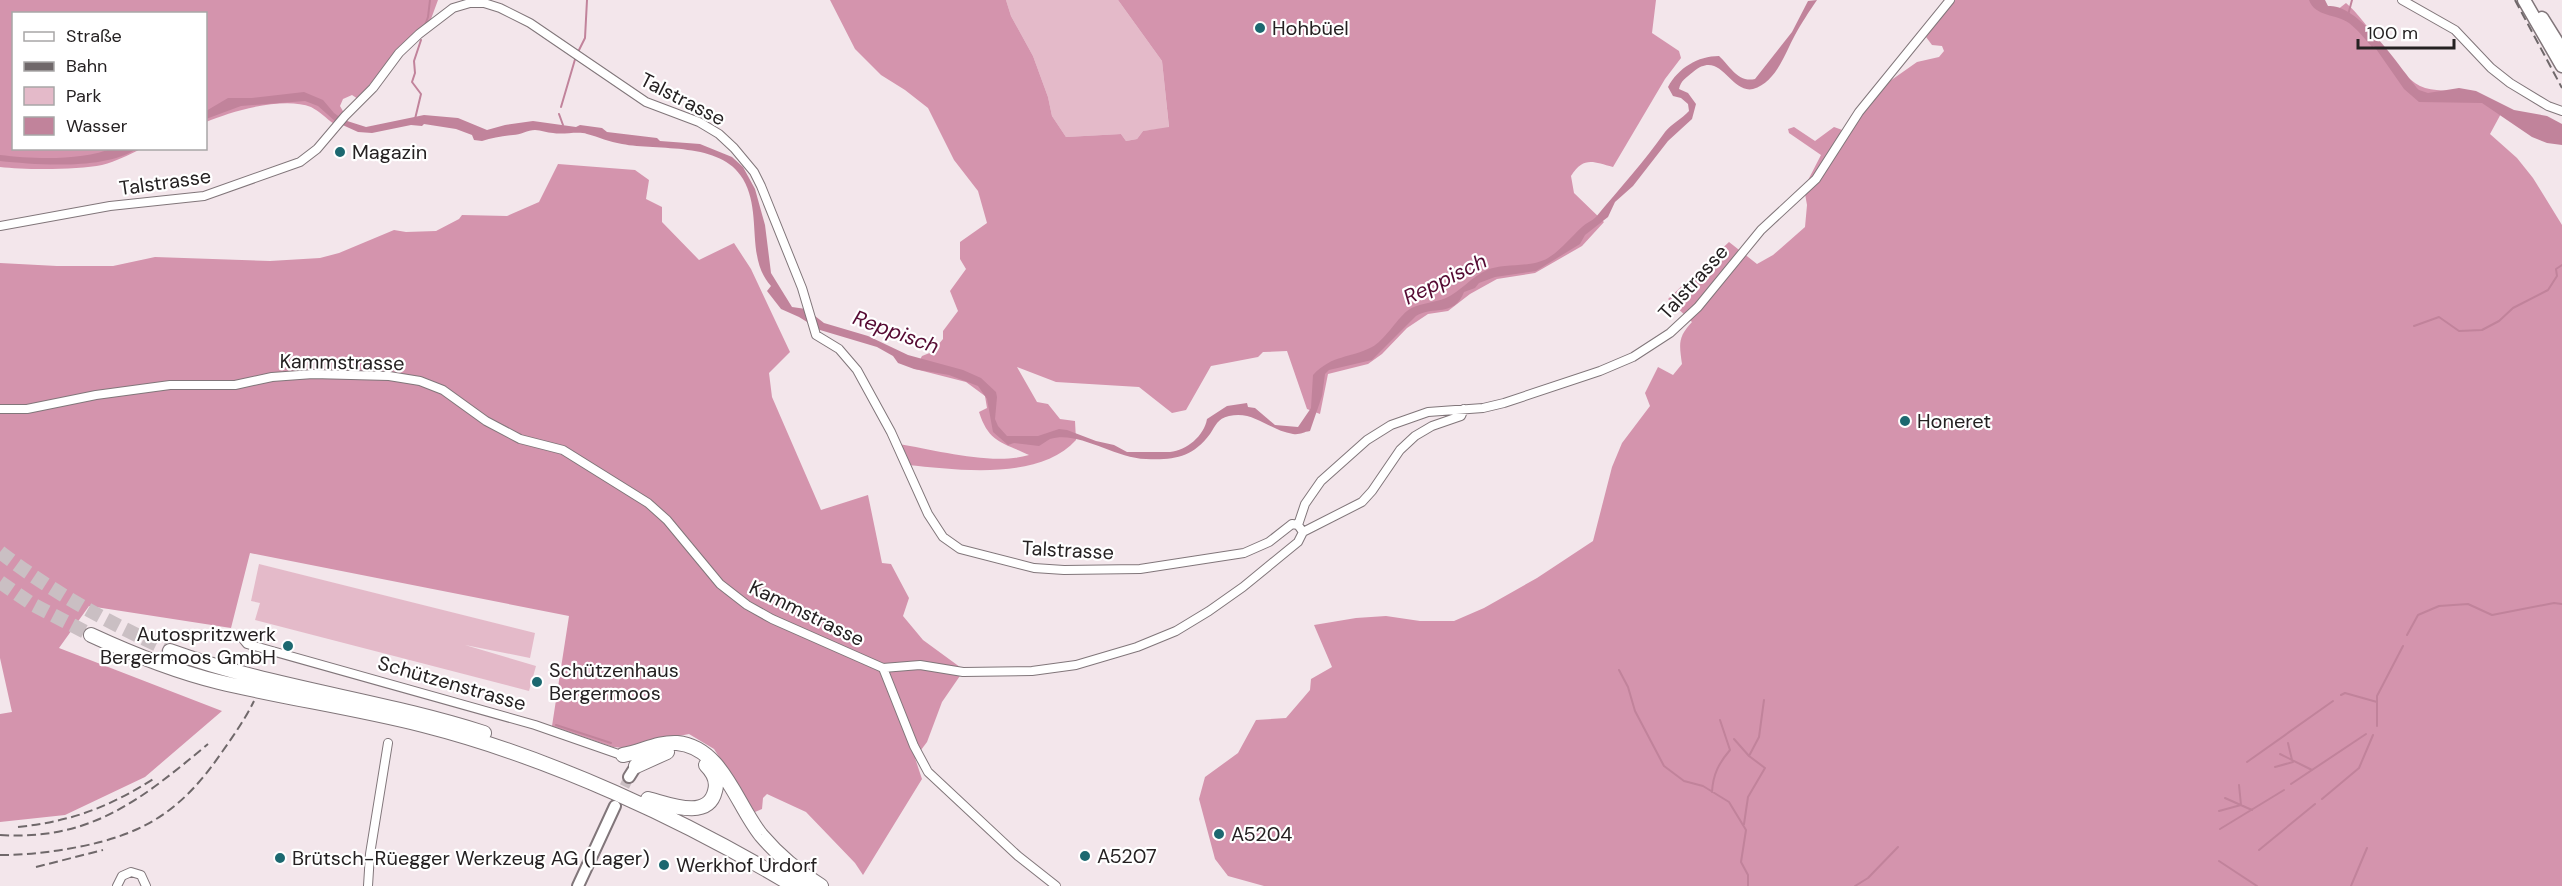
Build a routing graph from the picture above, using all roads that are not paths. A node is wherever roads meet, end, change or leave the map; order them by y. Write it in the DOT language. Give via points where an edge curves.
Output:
graph roads {
  1 [pos="1950,0"];
  2 [pos="2402,0"];
  3 [pos="2524,0"];
  4 [pos="2531,0"];
  5 [pos="2562,50"];
  6 [pos="2562,66"];
  7 [pos="2562,111"];
  8 [pos="0,226"];
  9 [pos="0,409"];
  10 [pos="1464,409"];
  11 [pos="1300,528"];
  12 [pos="91,635"];
  13 [pos="242,638"];
  14 [pos="170,651"];
  15 [pos="883,668"];
  16 [pos="388,743"];
  17 [pos="661,745"];
  18 [pos="623,755"];
  19 [pos="633,772"];
  20 [pos="648,799"];
  21 [pos="615,806"];
  22 [pos="725,847"];
  23 [pos="117,886"];
  24 [pos="146,886"];
  25 [pos="368,886"];
  26 [pos="578,886"];
  27 [pos="781,886"];
  28 [pos="794,886"];
  29 [pos="810,886"];
  30 [pos="820,886"];
  31 [pos="1056,886"];
  1 -- 10 [label="street, Talstrasse" via="1859,112 1816,178 1761,230 1676,328 1612,367 1504,403"];
  2 -- 7 [label="street" via="2455,30 2510,83"];
  3 -- 6 [label="main road"];
  4 -- 5 [label="main road"];
  8 -- 11 [label="street, Talstrasse" via="111,206 209,195 300,162 315,152 370,92 399,53 444,14 474,3 500,8 543,31 646,102 719,134 747,163 759,182 816,335 843,353 857,370 928,514 943,537 960,549 1034,567 1140,569 1244,553 1269,542 1290,524"];
  9 -- 15 [label="street, Kammstrasse" via="27,409 170,385 235,385 313,374 420,381 443,390 519,439 563,450 648,503 720,584 747,605"];
  10 -- 11 [label="street" via="1461,416 1410,440 1362,502 1315,528"];
  10 -- 11 [label="street, Talstrasse" via="1414,416 1372,436 1317,486 1305,504"];
  11 -- 15 [label="street" via="1298,542 1224,601 1176,631 1137,647 1032,671 963,672 920,664"];
  12 -- 22 [label="highway" via="158,663 217,681 423,725 493,746 624,798"];
  13 -- 18 [label="street, Schützenstrasse" via="247,644 535,725"];
  14 -- 20 [label="highway" via="253,677 392,707 470,729 523,746"];
  15 -- 31 [label="street" via="928,772"];
  16 -- 25 [label="street"];
  17 -- 18 [label="highway"];
  17 -- 19 [label="highway" via="642,756"];
  17 -- 30 [label="highway" via="687,745 708,757 771,846"];
  18 -- 19 [label="street, Schützenstrasse"];
  19 -- 20 [label="highway" via="660,753 676,751 701,760 715,779 712,799 698,809"];
  20 -- 29 [label="highway"];
  21 -- 26 [label="main road"];
  22 -- 27 [label="highway"];
  22 -- 28 [label="highway"];
  23 -- 24 [label="street" via="122,876 131,872 141,874"];
}
